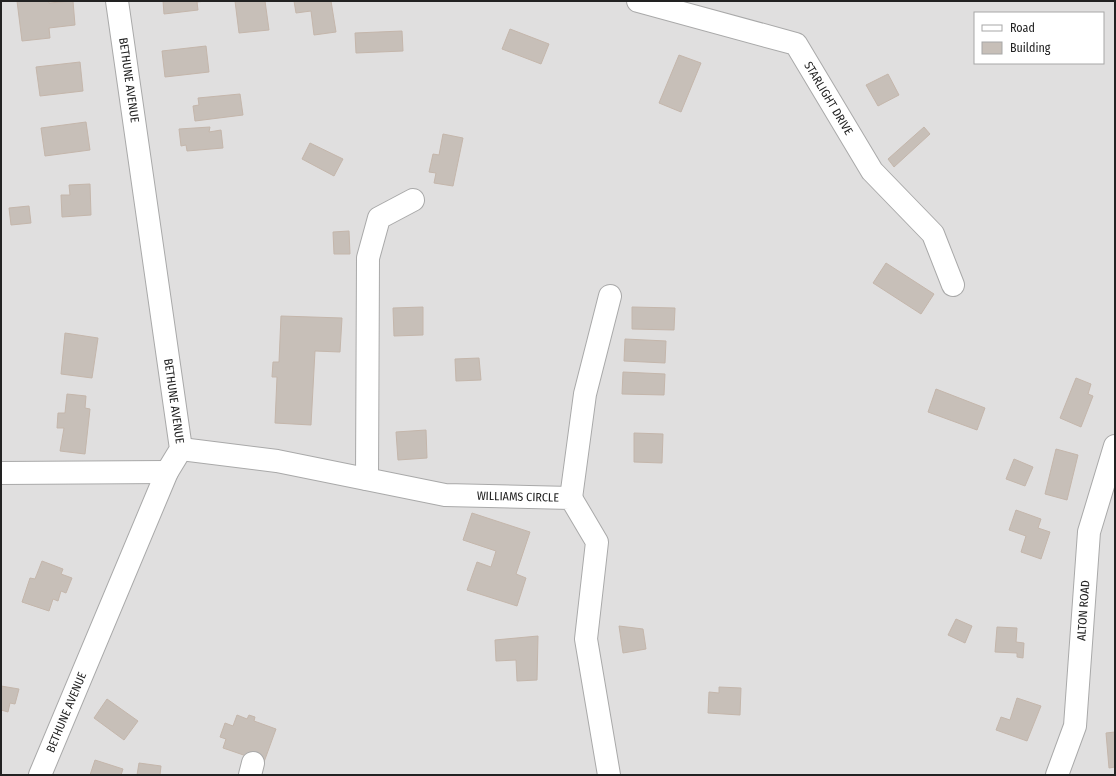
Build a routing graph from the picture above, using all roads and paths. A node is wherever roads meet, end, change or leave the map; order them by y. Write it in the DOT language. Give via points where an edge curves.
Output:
graph roads {
  1 [pos="117,1"];
  2 [pos="638,1"];
  3 [pos="414,200"];
  4 [pos="953,285"];
  5 [pos="610,296"];
  6 [pos="1115,446"];
  7 [pos="182,449"];
  8 [pos="167,472"];
  9 [pos="1,473"];
  10 [pos="367,479"];
  11 [pos="571,498"];
  12 [pos="40,775"];
  13 [pos="609,775"];
  14 [pos="1057,775"];
  1 -- 7 [label="street, BETHUNE AVENUE"];
  2 -- 4 [label="street, STARLIGHT DRIVE" via="796,44 872,170 933,234"];
  3 -- 10 [label="street" via="379,218 368,258"];
  5 -- 11 [label="street" via="585,394"];
  6 -- 14 [label="street, ALTON ROAD" via="1089,532 1075,726"];
  7 -- 8 [label="street, BETHUNE AVENUE"];
  7 -- 10 [label="street, WILLIAMS CIRCLE" via="277,461"];
  8 -- 9 [label="street"];
  8 -- 12 [label="street, BETHUNE AVENUE"];
  10 -- 11 [label="street, WILLIAMS CIRCLE" via="445,495"];
  11 -- 13 [label="street, WILLIAMS CIRCLE" via="597,542 586,640"];
}
